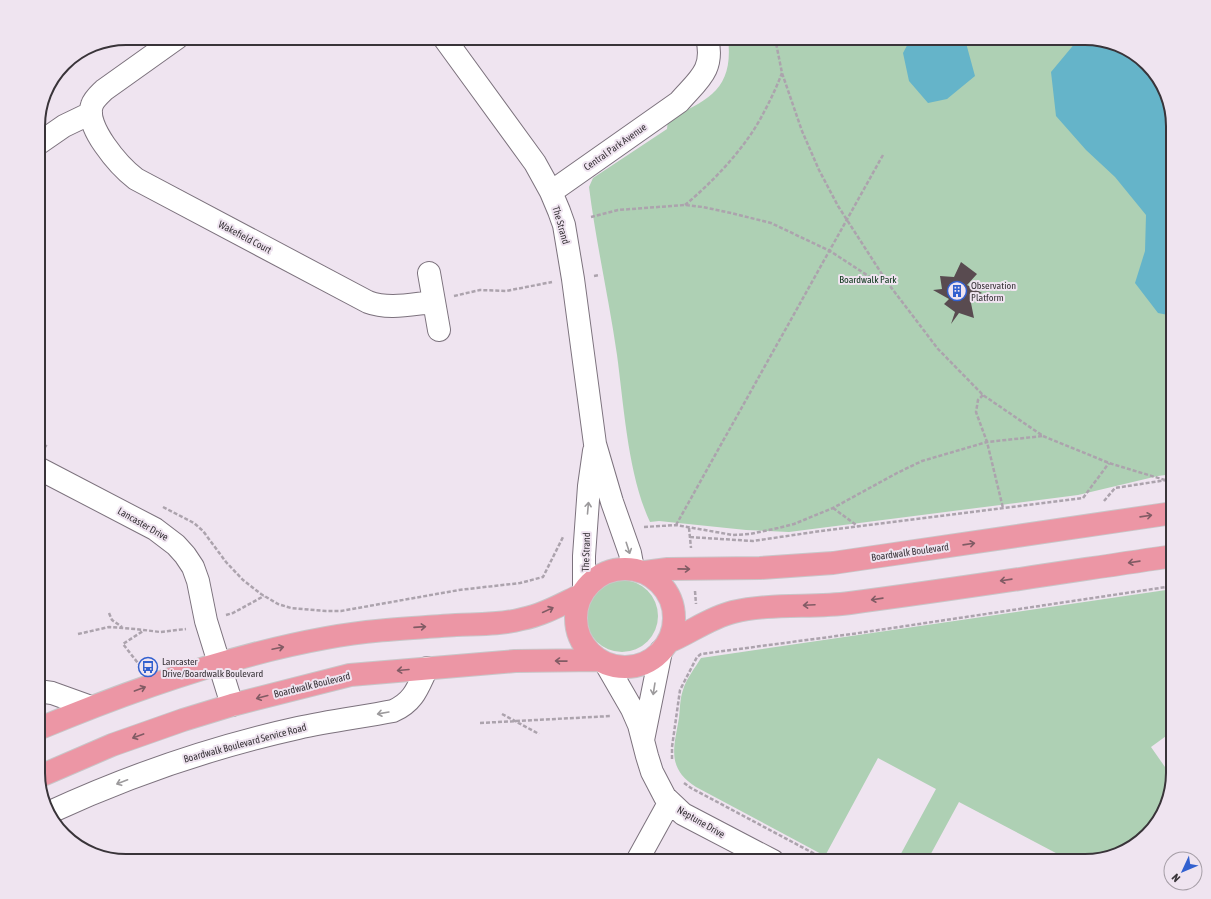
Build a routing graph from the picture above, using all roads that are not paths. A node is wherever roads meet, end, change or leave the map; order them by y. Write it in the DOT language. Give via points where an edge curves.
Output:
graph roads {
  1 [pos="167,45"];
  2 [pos="449,45"];
  3 [pos="708,45"];
  4 [pos="722,45"];
  5 [pos="679,102"];
  6 [pos="91,113"];
  7 [pos="45,139"];
  8 [pos="551,192"];
  9 [pos="429,273"];
  10 [pos="595,444"];
  11 [pos="45,472"];
  12 [pos="1166,514"];
  13 [pos="1166,557"];
  14 [pos="639,571"];
  15 [pos="582,592"];
  16 [pos="664,647"];
  17 [pos="603,662"];
  18 [pos="220,663"];
  19 [pos="427,668"];
  20 [pos="45,692"];
  21 [pos="232,705"];
  22 [pos="91,707"];
  23 [pos="642,713"];
  24 [pos="45,726"];
  25 [pos="45,774"];
  26 [pos="669,803"];
  27 [pos="54,810"];
  28 [pos="641,854"];
  29 [pos="759,854"];
  1 -- 6 [label="street" via="104,90 93,102"];
  2 -- 8 [label="street, The Strand" via="535,163"];
  3 -- 5 [label="street, Central Park Avenue" via="709,56 701,79"];
  4 -- 5 [label="street, Central Park Avenue" via="723,64 716,79 704,94"];
  5 -- 8 [label="street, Central Park Avenue"];
  6 -- 7 [label="street" via="64,126"];
  6 -- 9 [label="street, Wakefield Court" via="99,135 122,166 136,179 368,302 436,316"];
  8 -- 10 [label="street, The Strand" via="564,225"];
  10 -- 14 [label="street, The Strand, one-way" via="623,534"];
  15 -- 10 [label="street, The Strand, one-way"];
  11 -- 18 [label="street, Lancaster Drive" via="155,529 176,545 193,567 206,621"];
  14 -- 12 [label="main road, Boardwalk Boulevard, one-way" via="834,563"];
  13 -- 16 [label="main road, one-way" via="848,603 734,612 715,618"];
  14 -- 15 [label="main road" via="620,568 606,571"];
  14 -- 16 [label="main road" via="659,582 674,610 673,627"];
  15 -- 17 [label="main road" via="576,609 576,624 580,638 588,651"];
  18 -- 15 [label="main road, one-way" via="266,650 375,630 501,623 522,619 536,616"];
  16 -- 17 [label="main road" via="649,660 636,666 621,667"];
  16 -- 23 [label="street, one-way"];
  17 -- 19 [label="main road, Boardwalk Boulevard, one-way" via="515,661"];
  17 -- 23 [label="street, Neptune Drive"];
  18 -- 21 [label="street, Lancaster Drive"];
  22 -- 18 [label="main road, one-way"];
  19 -- 21 [label="main road, Boardwalk Boulevard, one-way" via="350,675"];
  19 -- 27 [label="street, Boardwalk Boulevard Service Road, one-way" via="412,698 393,711 299,728 177,761"];
  20 -- 22 [label="street"];
  21 -- 25 [label="main road, Boardwalk Boulevard, one-way" via="112,745"];
  22 -- 24 [label="main road"];
  23 -- 26 [label="street, Neptune Drive" via="643,740 647,756 657,783"];
  26 -- 28 [label="street"];
  26 -- 29 [label="street, Neptune Drive" via="683,814"];
}
